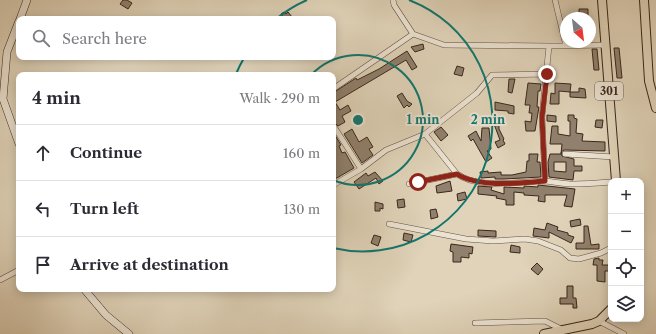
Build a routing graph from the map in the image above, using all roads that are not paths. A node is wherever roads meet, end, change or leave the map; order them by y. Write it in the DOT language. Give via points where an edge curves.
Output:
graph roads {
  1 [pos="27,0"];
  2 [pos="393,0"];
  3 [pos="555,0"];
  4 [pos="602,0"];
  5 [pos="644,0"];
  6 [pos="21,16"];
  7 [pos="560,21"];
  8 [pos="16,27"];
  9 [pos="413,34"];
  10 [pos="596,44"];
  11 [pos="605,44"];
  12 [pos="549,46"];
  13 [pos="560,46"];
  14 [pos="547,74"];
  15 [pos="336,87"];
  16 [pos="656,108"];
  17 [pos="336,130"];
  18 [pos="425,134"];
  19 [pos="16,136"];
  20 [pos="565,154"];
  21 [pos="614,157"];
  22 [pos="361,169"];
  23 [pos="457,174"];
  24 [pos="616,178"];
  25 [pos="545,181"];
  26 [pos="336,182"];
  27 [pos="608,182"];
  28 [pos="409,184"];
  29 [pos="389,224"];
  30 [pos="608,250"];
  31 [pos="16,272"];
  32 [pos="0,280"];
  33 [pos="87,292"];
  34 [pos="608,312"];
  35 [pos="599,321"];
  36 [pos="475,323"];
  37 [pos="564,330"];
  38 [pos="129,334"];
  39 [pos="544,334"];
  40 [pos="624,334"];
  1 -- 6 [label="main road"];
  2 -- 9 [label="street"];
  3 -- 7 [label="street"];
  4 -- 11 [label="main road, 301"];
  5 -- 16 [label="main road" via="649,81"];
  8 -- 19 [label="main road" via="6,52 3,99"];
  9 -- 12 [label="street" via="444,45"];
  9 -- 15 [label="street"];
  10 -- 11 [label="street"];
  11 -- 21 [label="main road, 301"];
  12 -- 13 [label="street"];
  12 -- 14 [label="street"];
  14 -- 18 [label="street" via="492,75 477,93"];
  14 -- 25 [label="street" via="542,117"];
  17 -- 22 [label="street"];
  18 -- 22 [label="street" via="386,150"];
  18 -- 23 [label="street"];
  20 -- 21 [label="street"];
  21 -- 24 [label="main road, 301"];
  22 -- 26 [label="street"];
  23 -- 25 [label="street" via="475,182"];
  23 -- 28 [label="street"];
  25 -- 27 [label="street" via="574,184"];
  29 -- 30 [label="street" via="466,239 538,241 561,250 570,258 579,259"];
  31 -- 32 [label="street"];
  33 -- 38 [label="main road" via="106,315"];
  34 -- 35 [label="main road"];
  35 -- 37 [label="main road"];
  35 -- 40 [label="street"];
  36 -- 37 [label="street" via="545,321"];
  37 -- 39 [label="main road"];
}
